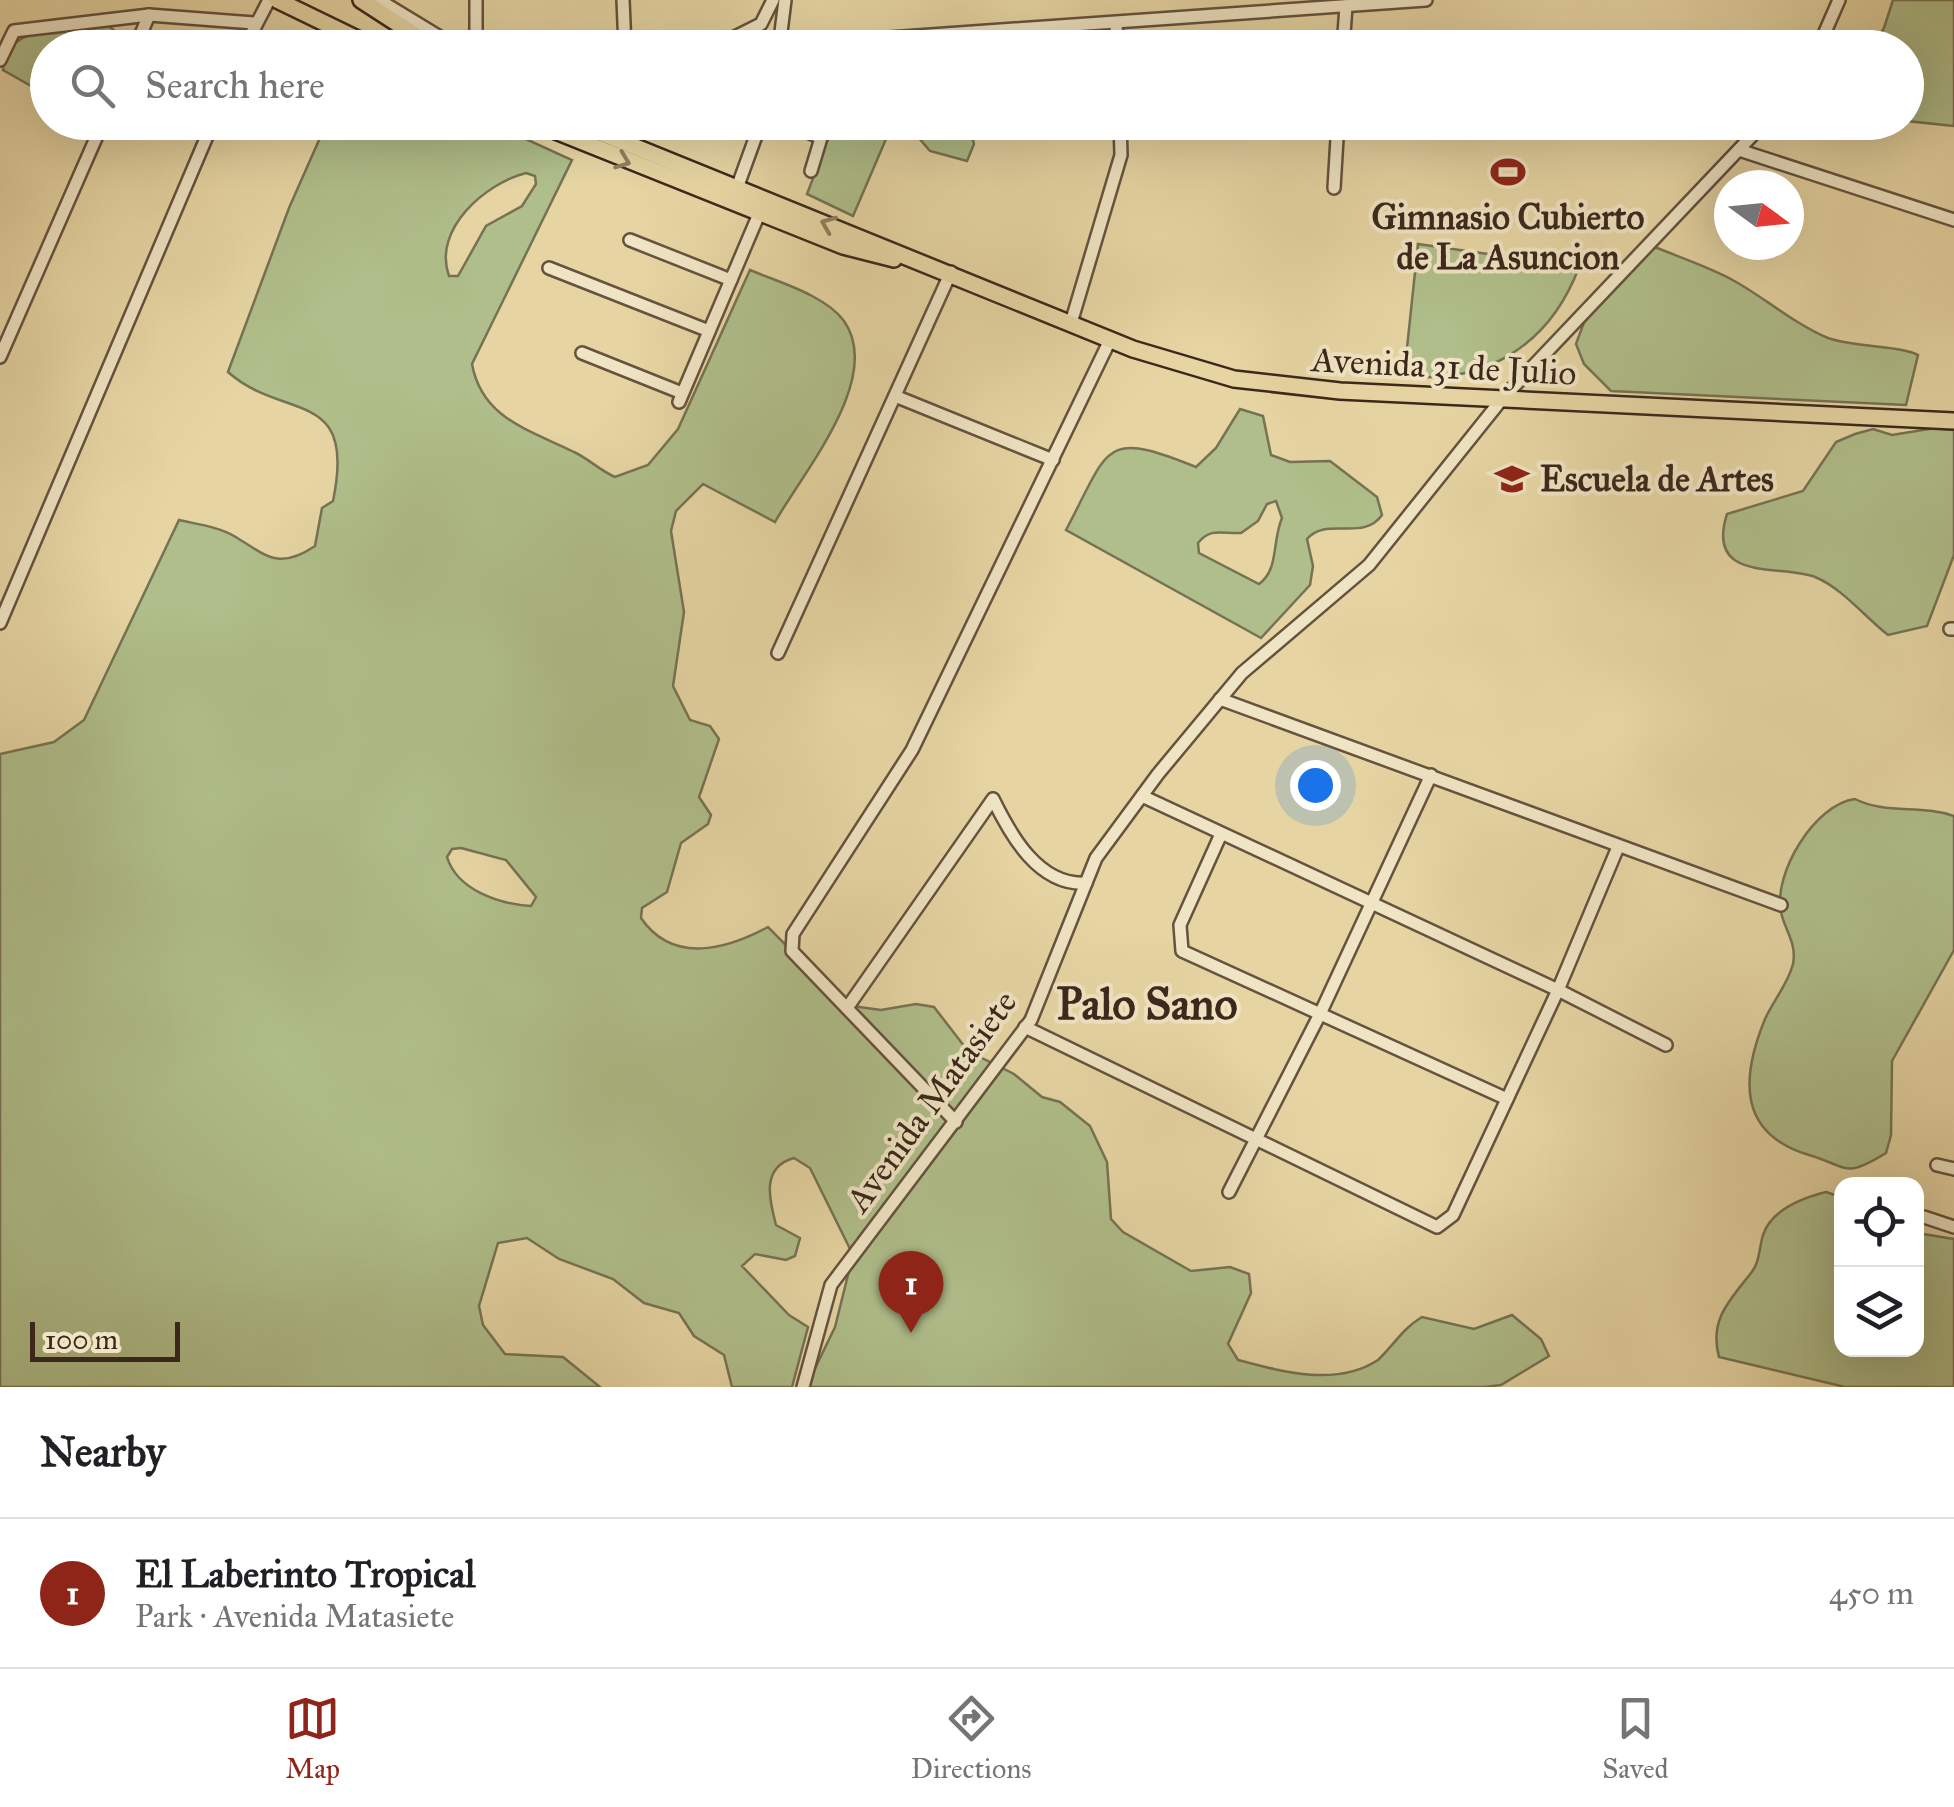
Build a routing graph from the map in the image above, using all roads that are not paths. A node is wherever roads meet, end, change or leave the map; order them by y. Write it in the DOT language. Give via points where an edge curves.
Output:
graph roads {
  1 [pos="268,0"];
  2 [pos="277,0"];
  3 [pos="361,0"];
  4 [pos="476,0"];
  5 [pos="622,0"];
  6 [pos="774,0"];
  7 [pos="785,0"];
  8 [pos="1426,0"];
  9 [pos="1836,0"];
  10 [pos="380,1"];
  11 [pos="1346,6"];
  12 [pos="149,15"];
  13 [pos="782,16"];
  14 [pos="254,23"];
  15 [pos="1116,23"];
  16 [pos="0,28"];
  17 [pos="143,30"];
  18 [pos="251,30"];
  19 [pos="339,30"];
  20 [pos="407,30"];
  21 [pos="428,30"];
  22 [pos="476,30"];
  23 [pos="624,30"];
  24 [pos="749,30"];
  25 [pos="774,30"];
  26 [pos="778,30"];
  27 [pos="792,30"];
  28 [pos="1013,30"];
  29 [pos="1116,30"];
  30 [pos="1344,30"];
  31 [pos="1826,30"];
  32 [pos="14,31"];
  33 [pos="0,60"];
  34 [pos="94,140"];
  35 [pos="205,140"];
  36 [pos="577,140"];
  37 [pos="617,140"];
  38 [pos="629,140"];
  39 [pos="755,140"];
  40 [pos="820,140"];
  41 [pos="1121,140"];
  42 [pos="1337,140"];
  43 [pos="1747,140"];
  44 [pos="1738,150"];
  45 [pos="644,151"];
  46 [pos="811,171"];
  47 [pos="738,188"];
  48 [pos="1334,188"];
  49 [pos="759,214"];
  50 [pos="1954,220"];
  51 [pos="630,240"];
  52 [pos="549,268"];
  53 [pos="951,272"];
  54 [pos="731,280"];
  55 [pos="1071,324"];
  56 [pos="709,331"];
  57 [pos="1110,340"];
  58 [pos="582,353"];
  59 [pos="0,357"];
  60 [pos="895,396"];
  61 [pos="1502,400"];
  62 [pos="1954,421"];
  63 [pos="1053,460"];
  64 [pos="0,623"];
  65 [pos="778,653"];
  66 [pos="1220,699"];
  67 [pos="1432,775"];
  68 [pos="1142,796"];
  69 [pos="1220,834"];
  70 [pos="1618,846"];
  71 [pos="1086,883"];
  72 [pos="1370,905"];
  73 [pos="1780,905"];
  74 [pos="1558,990"];
  75 [pos="847,1008"];
  76 [pos="1320,1014"];
  77 [pos="1025,1027"];
  78 [pos="1666,1046"];
  79 [pos="1506,1099"];
  80 [pos="956,1122"];
  81 [pos="1256,1138"];
  82 [pos="1938,1165"];
  83 [pos="1954,1169"];
  84 [pos="1229,1192"];
  85 [pos="1924,1217"];
  86 [pos="1954,1226"];
  87 [pos="803,1387"];
  1 -- 14 [label="street"];
  2 -- 19 [label="main road"];
  3 -- 20 [label="main road"];
  4 -- 22 [label="street"];
  5 -- 23 [label="street"];
  6 -- 24 [label="street" via="761,24"];
  6 -- 25 [label="street"];
  7 -- 13 [label="street"];
  8 -- 11 [label="street"];
  9 -- 31 [label="street"];
  10 -- 21 [label="street"];
  11 -- 15 [label="street"];
  11 -- 30 [label="street"];
  12 -- 14 [label="street"];
  12 -- 17 [label="street"];
  12 -- 32 [label="street"];
  13 -- 26 [label="street"];
  13 -- 27 [label="street"];
  14 -- 18 [label="street"];
  15 -- 28 [label="street"];
  15 -- 29 [label="street"];
  16 -- 32 [label="street"];
  32 -- 33 [label="street"];
  34 -- 59 [label="street"];
  35 -- 64 [label="street"];
  36 -- 49 [label="main road, one-way"];
  37 -- 45 [label="main road"];
  38 -- 45 [label="main road"];
  39 -- 47 [label="street"];
  40 -- 46 [label="street"];
  41 -- 55 [label="street"];
  42 -- 48 [label="street"];
  43 -- 44 [label="street, Avenida Matasiete"];
  44 -- 50 [label="street"];
  44 -- 61 [label="street, Avenida Matasiete"];
  45 -- 47 [label="main road"];
  53 -- 47 [label="main road, one-way"];
  49 -- 53 [label="main road" via="843,246"];
  49 -- 54 [label="street"];
  51 -- 54 [label="street"];
  52 -- 56 [label="street"];
  53 -- 55 [label="main road, Avenida 31 de Julio"];
  53 -- 60 [label="street"];
  54 -- 56 [label="street"];
  55 -- 57 [label="main road, Avenida 31 de Julio"];
  56 -- 58 [label="street" via="680,398"];
  57 -- 61 [label="main road, Avenida 31 de Julio" via="1262,384"];
  57 -- 63 [label="street"];
  60 -- 63 [label="street"];
  60 -- 65 [label="street"];
  61 -- 62 [label="main road, Avenida 31 de Julio"];
  61 -- 66 [label="street, Avenida Matasiete" via="1369,564"];
  63 -- 75 [label="street" via="912,750 793,934 792,951"];
  66 -- 67 [label="street"];
  66 -- 68 [label="street, Avenida Matasiete"];
  67 -- 70 [label="street"];
  67 -- 72 [label="street"];
  68 -- 69 [label="street"];
  68 -- 71 [label="street, Avenida Matasiete" via="1096,858"];
  69 -- 72 [label="street"];
  69 -- 76 [label="street" via="1180,925 1182,951"];
  70 -- 73 [label="street"];
  70 -- 74 [label="street"];
  71 -- 75 [label="street" via="1056,878 1035,863 993,799"];
  71 -- 77 [label="street, Avenida Matasiete"];
  72 -- 74 [label="street"];
  72 -- 76 [label="street"];
  74 -- 78 [label="street"];
  74 -- 79 [label="street"];
  75 -- 80 [label="street"];
  76 -- 79 [label="street"];
  76 -- 81 [label="street"];
  77 -- 80 [label="street, Avenida Matasiete"];
  77 -- 81 [label="street"];
  79 -- 81 [label="street" via="1453,1215 1437,1227"];
  80 -- 87 [label="street, Avenida Matasiete" via="831,1284"];
  81 -- 84 [label="street"];
  82 -- 83 [label="street"];
  85 -- 86 [label="street"];
}
